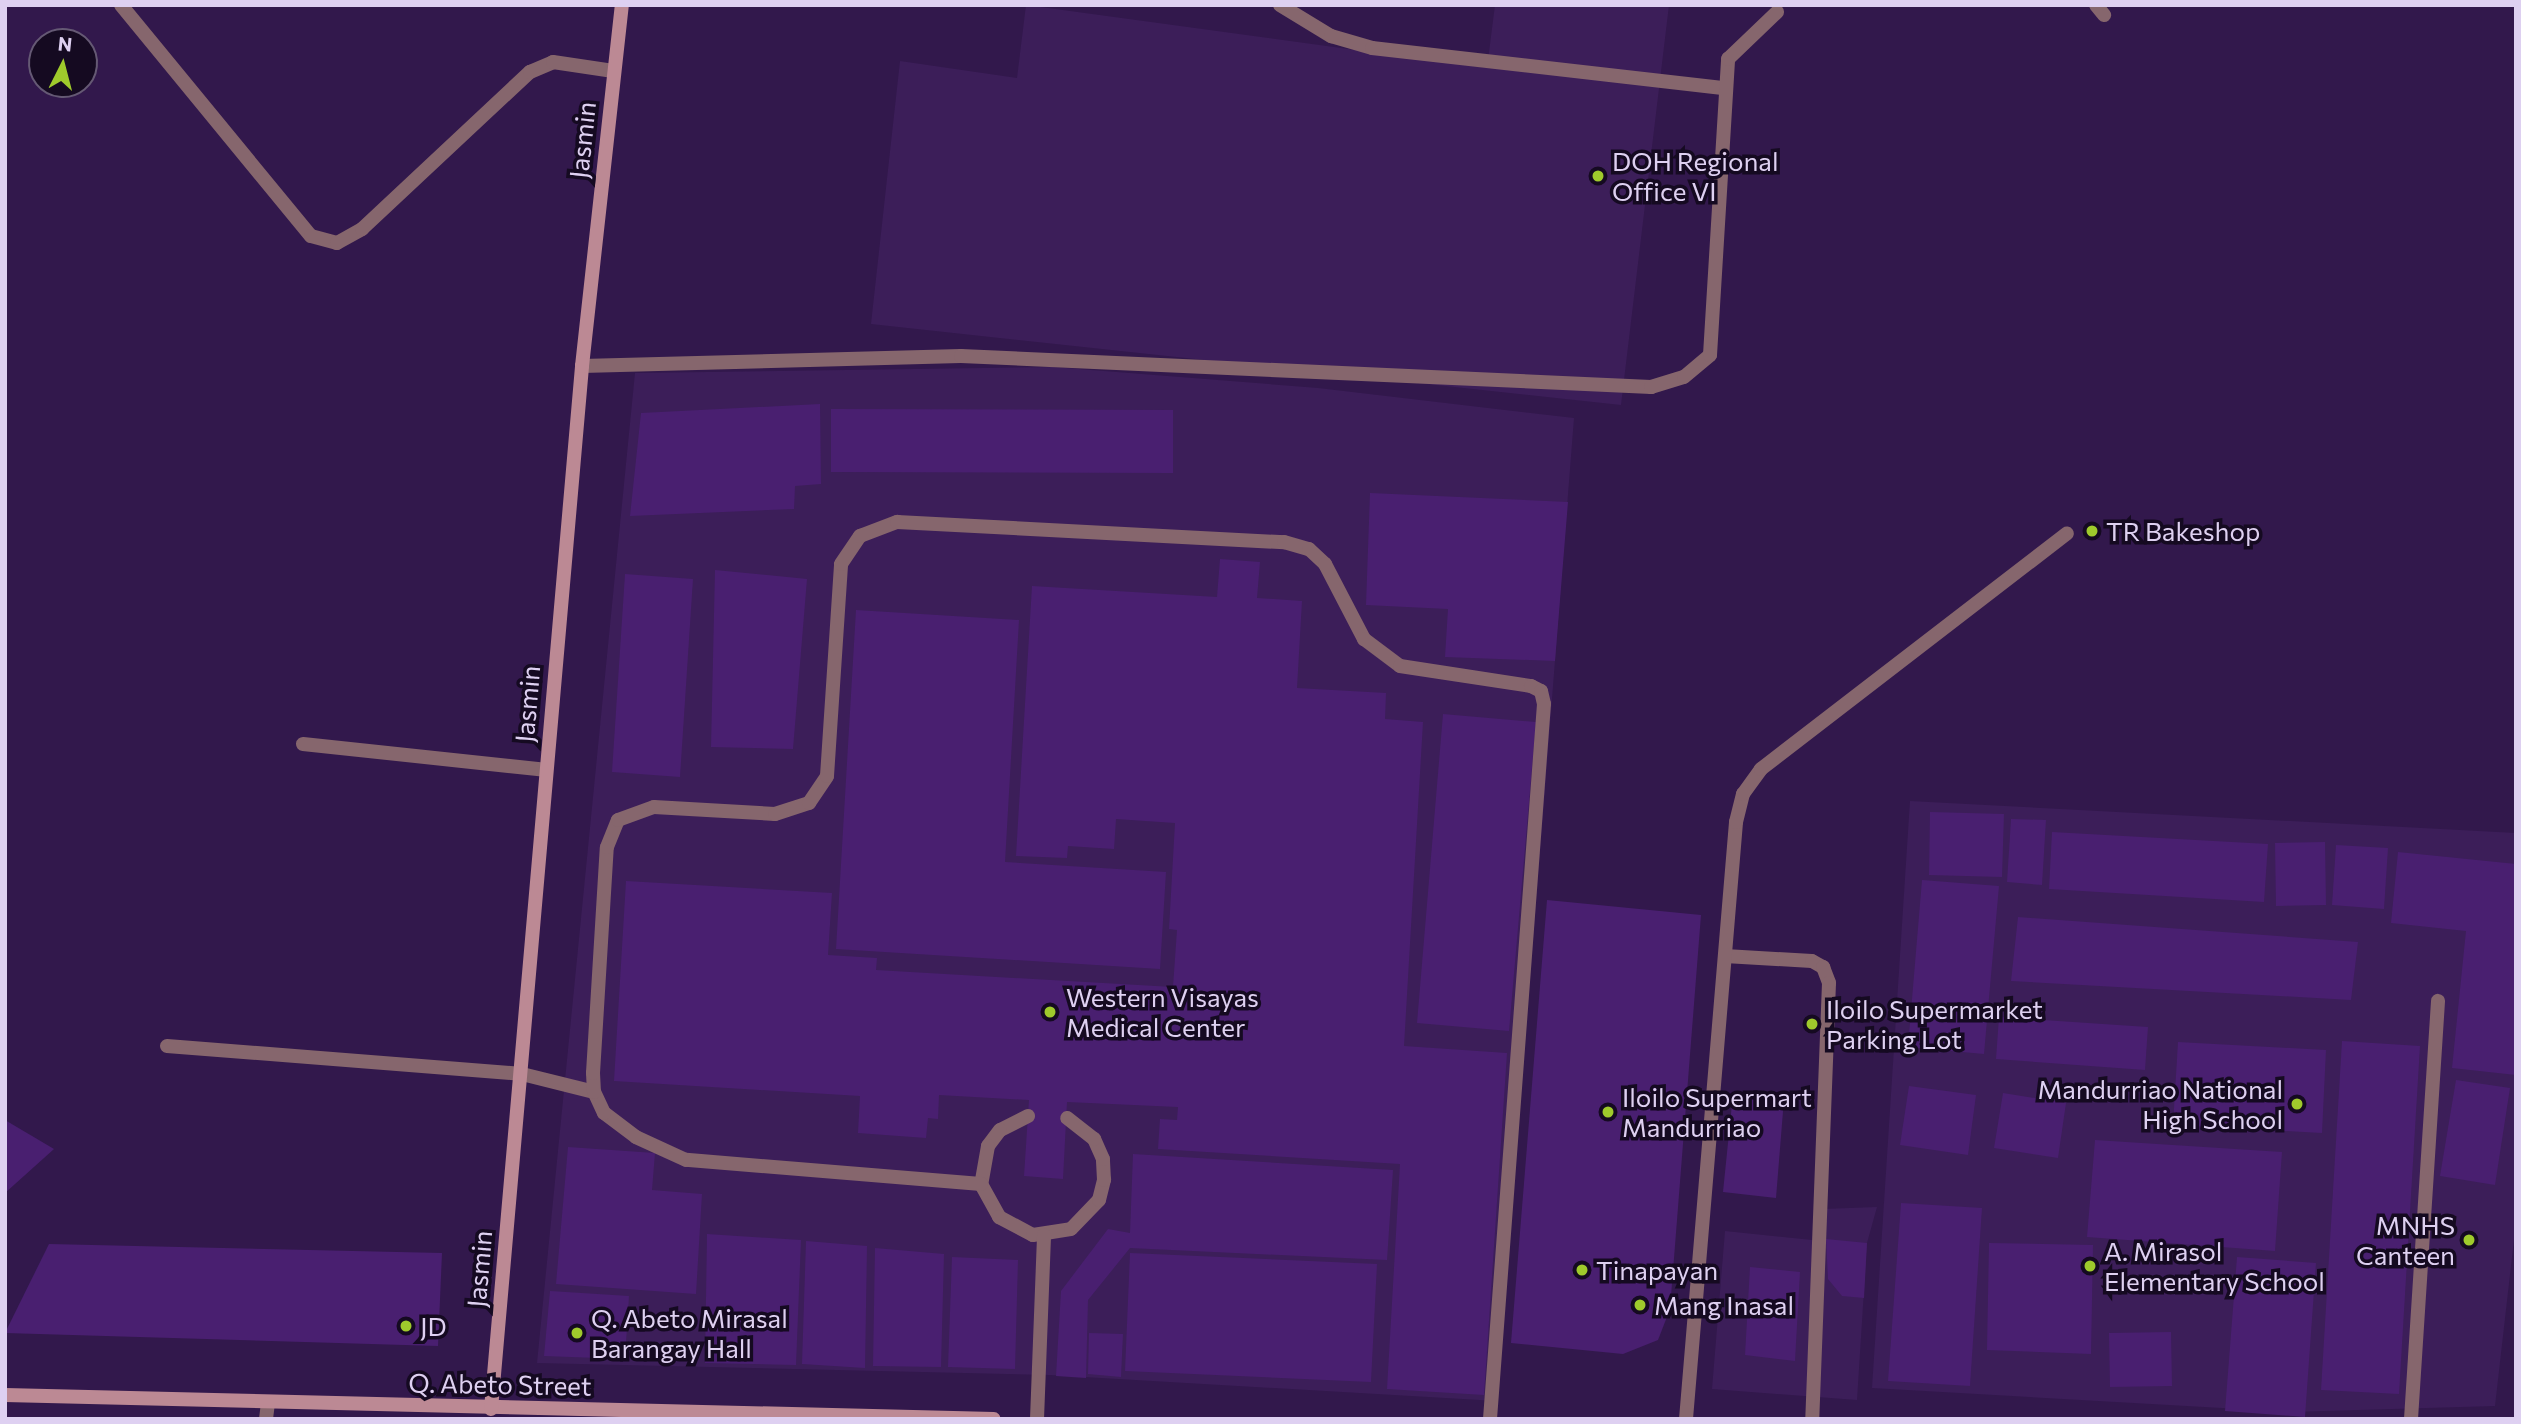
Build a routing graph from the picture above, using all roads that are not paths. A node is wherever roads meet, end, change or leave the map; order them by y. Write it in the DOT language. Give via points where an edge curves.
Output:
graph roads {
  1 [pos="121,5"];
  2 [pos="622,5"];
  3 [pos="1279,5"];
  4 [pos="1777,12"];
  5 [pos="613,71"];
  6 [pos="1725,89"];
  7 [pos="582,366"];
  8 [pos="2067,534"];
  9 [pos="303,744"];
  10 [pos="545,770"];
  11 [pos="1725,956"];
  12 [pos="2438,1001"];
  13 [pos="167,1046"];
  14 [pos="522,1074"];
  15 [pos="594,1091"];
  16 [pos="1028,1116"];
  17 [pos="1067,1118"];
  18 [pos="981,1184"];
  19 [pos="1044,1235"];
  20 [pos="5,1395"];
  21 [pos="268,1403"];
  22 [pos="491,1409"];
  23 [pos="266,1419"];
  24 [pos="994,1419"];
  25 [pos="1037,1419"];
  26 [pos="1490,1419"];
  27 [pos="1686,1419"];
  28 [pos="1812,1419"];
  29 [pos="2411,1419"];
  1 -- 5 [label="street" via="312,236 337,243 362,229 530,72 553,62"];
  2 -- 5 [label="street, Jasmin"];
  3 -- 6 [label="street" via="1331,36 1372,48"];
  4 -- 6 [label="street" via="1728,59"];
  5 -- 7 [label="street, Jasmin"];
  6 -- 7 [label="street" via="1710,355 1684,377 1651,387 961,356"];
  7 -- 10 [label="street, Jasmin"];
  8 -- 11 [label="street" via="1761,769 1743,794 1736,822"];
  9 -- 10 [label="street"];
  10 -- 14 [label="street, Jasmin"];
  11 -- 27 [label="street"];
  11 -- 28 [label="street" via="1812,961 1823,967 1829,983"];
  12 -- 29 [label="street"];
  13 -- 14 [label="street"];
  14 -- 15 [label="street"];
  14 -- 22 [label="street, Jasmin"];
  15 -- 18 [label="street" via="604,1113 636,1137 686,1160"];
  15 -- 26 [label="street" via="607,847 618,820 654,807 775,814 809,803 827,776 841,564 860,536 897,522 1284,542 1309,549 1325,564 1364,639 1400,666 1531,686 1541,691 1544,704"];
  16 -- 18 [label="street" via="1000,1130 988,1146"];
  17 -- 19 [label="street" via="1094,1139 1104,1180 1099,1200 1087,1217 1071,1229"];
  18 -- 19 [label="street" via="999,1217 1014,1229"];
  19 -- 25 [label="street"];
  20 -- 21 [label="street, Q. Abeto Street"];
  21 -- 22 [label="street, Q. Abeto Street"];
  21 -- 23 [label="street"];
  22 -- 24 [label="street, Q. Abeto Street"];
}
